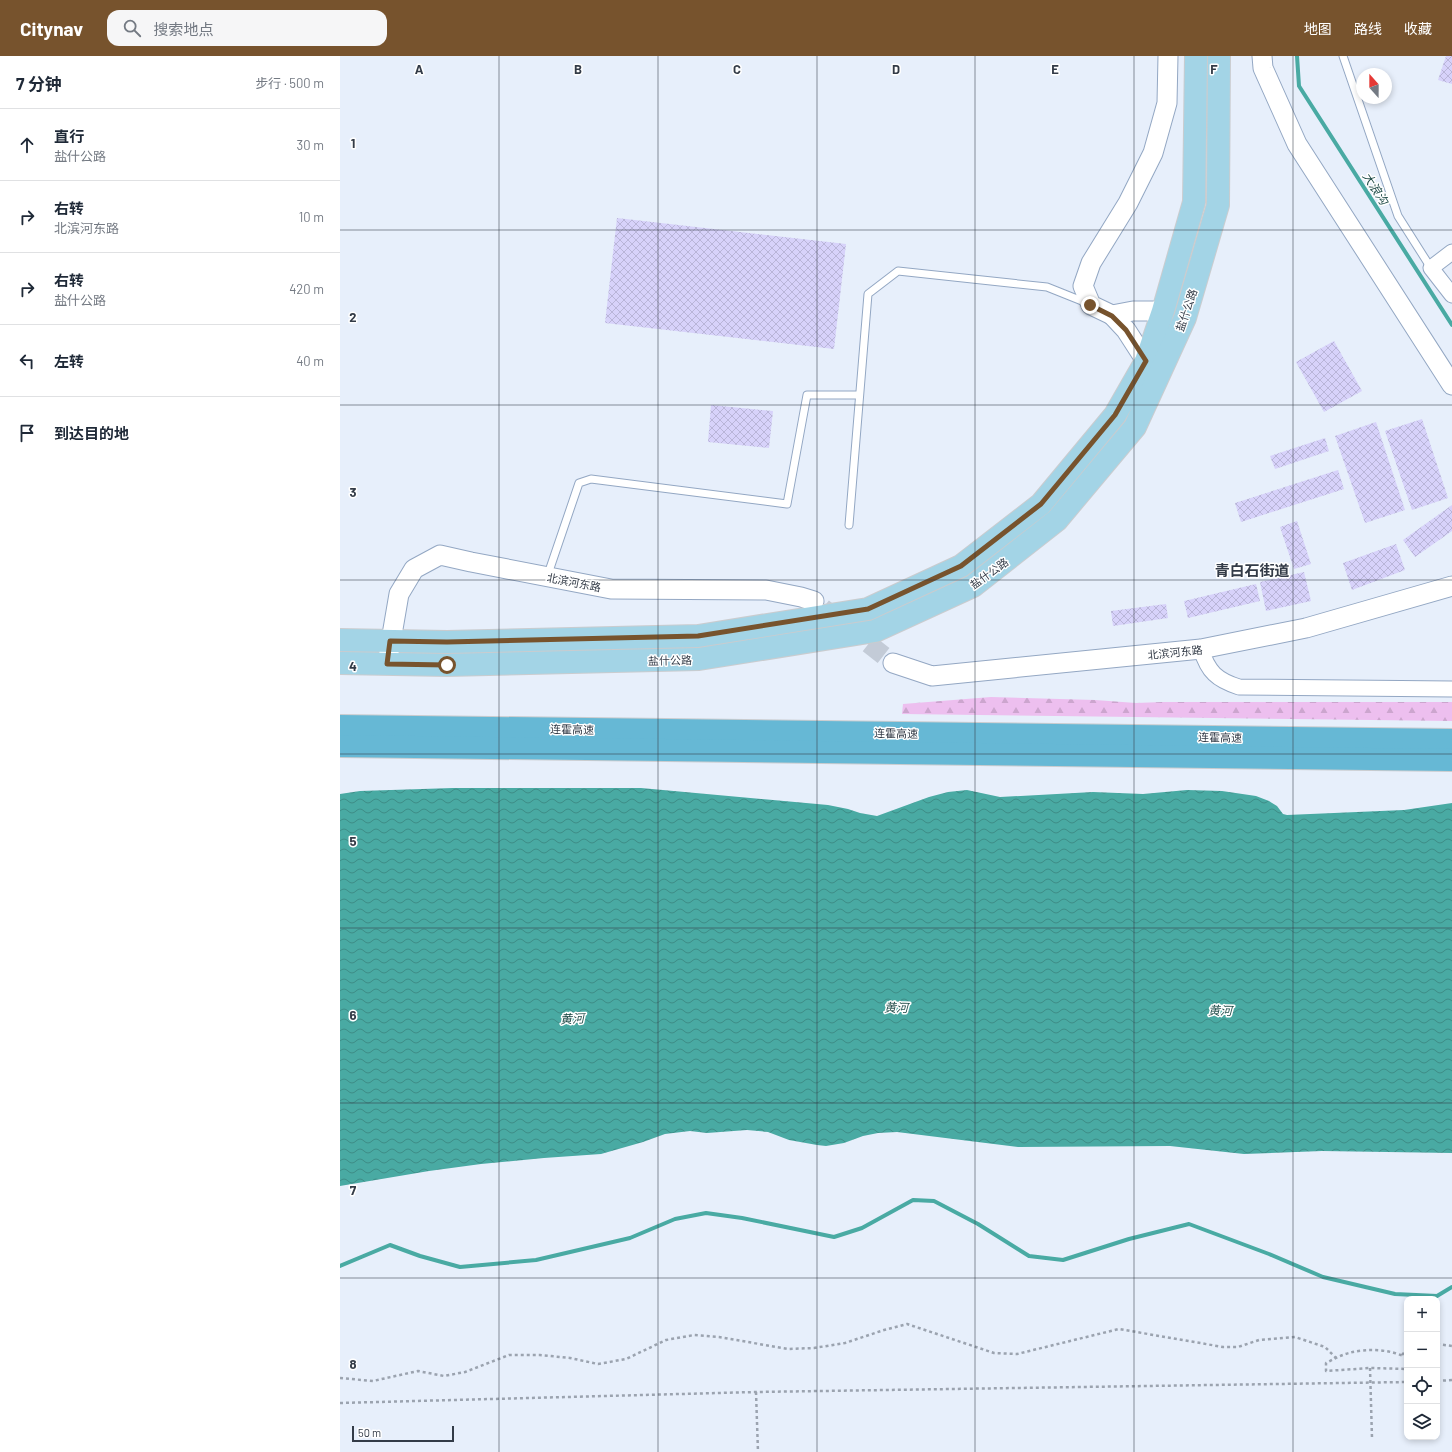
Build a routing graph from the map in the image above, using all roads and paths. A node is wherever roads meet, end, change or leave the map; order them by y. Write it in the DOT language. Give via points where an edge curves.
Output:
graph roads {
  1 [pos="1168,56"];
  2 [pos="1196,56"];
  3 [pos="1219,56"];
  4 [pos="1262,56"];
  5 [pos="1343,56"];
  6 [pos="1452,252"];
  7 [pos="1431,268"];
  8 [pos="1452,295"];
  9 [pos="1090,305"];
  10 [pos="1162,311"];
  11 [pos="1112,316"];
  12 [pos="1146,361"];
  13 [pos="1452,385"];
  14 [pos="859,395"];
  15 [pos="849,525"];
  16 [pos="547,577"];
  17 [pos="1452,586"];
  18 [pos="814,601"];
  19 [pos="340,640"];
  20 [pos="390,641"];
  21 [pos="1201,649"];
  22 [pos="340,663"];
  23 [pos="387,664"];
  24 [pos="893,664"];
  25 [pos="1452,689"];
  26 [pos="340,726"];
  27 [pos="1452,740"];
  28 [pos="340,746"];
  29 [pos="1452,760"];
  30 [pos="1440,1344"];
  31 [pos="1452,1346"];
  32 [pos="1404,1353"];
  33 [pos="1402,1355"];
  34 [pos="1336,1358"];
  35 [pos="1370,1368"];
  36 [pos="1404,1369"];
  37 [pos="340,1378"];
  38 [pos="1452,1380"];
  39 [pos="1440,1381"];
  40 [pos="1404,1382"];
  41 [pos="1370,1383"];
  42 [pos="756,1392"];
  43 [pos="340,1403"];
  44 [pos="1372,1438"];
  45 [pos="758,1452"];
  1 -- 9 [label="street" via="1167,103 1153,153 1128,203 1091,263 1083,286"];
  2 -- 10 [label="main road, 盐什公路" via="1194,202"];
  3 -- 23 [label="main road, 盐什公路" via="1218,205 1185,318 1135,427 1057,520 973,586 875,631 699,659"];
  4 -- 13 [label="street" via="1263,68 1297,144"];
  5 -- 7 [label="lane" via="1398,216"];
  6 -- 7 [label="street"];
  7 -- 8 [label="street"];
  9 -- 11 [label="street"];
  9 -- 14 [label="lane" via="1047,287 898,272 868,294"];
  10 -- 11 [label="street" via="1133,311"];
  10 -- 12 [label="main road, 盐什公路"];
  11 -- 12 [label="street" via="1126,330"];
  12 -- 20 [label="main road, 盐什公路" via="1115,415 1041,504 961,566 868,609 698,636"];
  14 -- 15 [label="lane"];
  14 -- 16 [label="lane" via="807,395 787,504 591,479 579,483"];
  16 -- 18 [label="street, 北滨河东路" via="611,589 766,590"];
  16 -- 20 [label="street, 北滨河东路" via="440,555 414,569 399,594"];
  17 -- 21 [label="street, 北滨河东路" via="1306,628"];
  19 -- 20 [label="main road"];
  20 -- 23 [label="street, 北滨河东路"];
  21 -- 24 [label="street, 北滨河东路" via="932,676"];
  21 -- 25 [label="street" via="1206,663 1214,674 1226,683 1239,687"];
  22 -- 23 [label="main road"];
  26 -- 27 [label="highway, 连霍高速"];
  28 -- 29 [label="highway, 连霍高速"];
  30 -- 31 [label="path"];
  32 -- 33 [label="path"];
  33 -- 34 [label="path" via="1370,1350"];
  34 -- 35 [label="path" via="1326,1363 1326,1371"];
  34 -- 37 [label="path" via="1325,1347 1295,1337 1259,1340 1238,1347 1223,1347 1119,1329 1017,1354 994,1352 907,1324 845,1343 814,1348 788,1349 694,1335 666,1340 626,1359 598,1364 570,1358 509,1355 465,1372 444,1376 418,1371 372,1381"];
  35 -- 36 [label="path"];
  35 -- 41 [label="path"];
  38 -- 39 [label="path"];
  40 -- 41 [label="path"];
  41 -- 42 [label="path"];
  41 -- 44 [label="path"];
  42 -- 43 [label="path"];
  42 -- 45 [label="path"];
}
